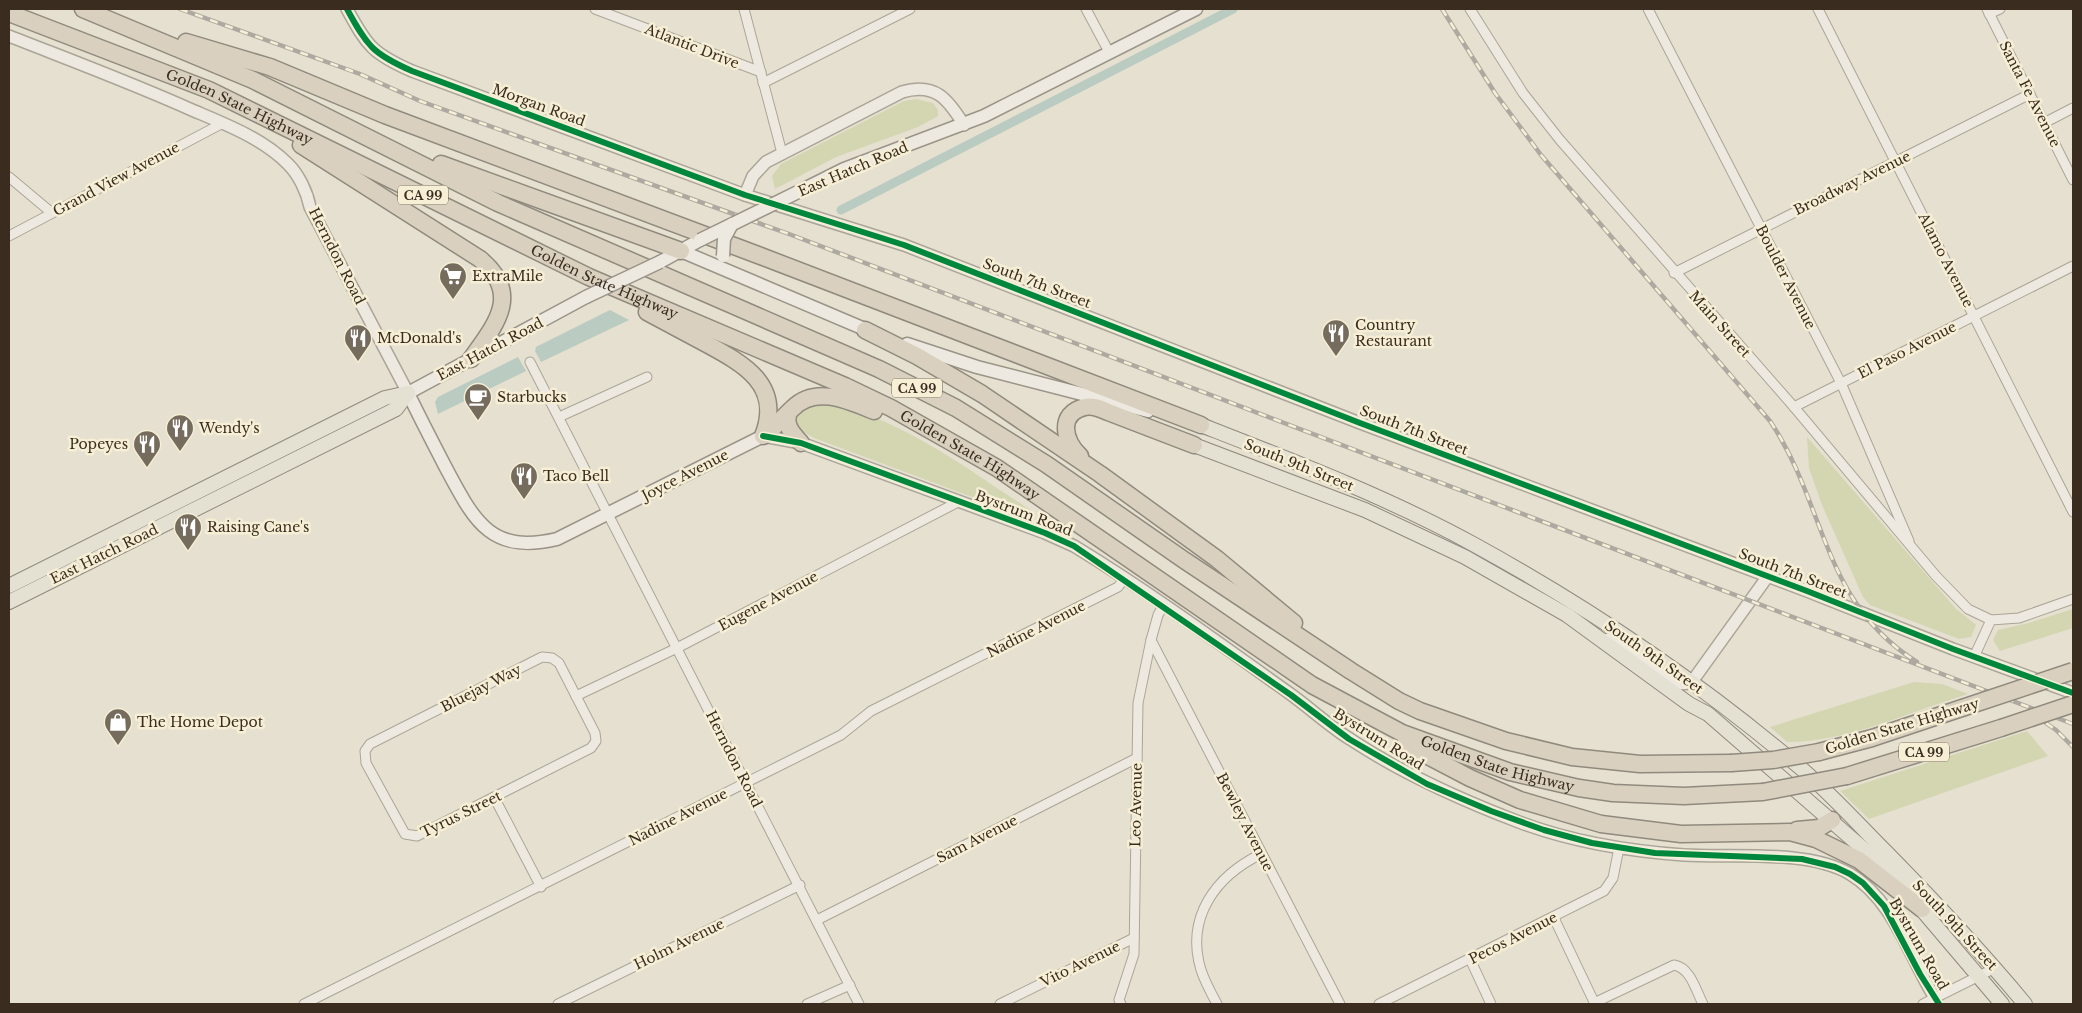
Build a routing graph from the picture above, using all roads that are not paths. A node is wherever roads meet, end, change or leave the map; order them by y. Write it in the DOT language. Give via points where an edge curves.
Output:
graph roads {
  1 [pos="83,9"];
  2 [pos="347,9"];
  3 [pos="595,9"];
  4 [pos="744,9"];
  5 [pos="910,9"];
  6 [pos="1086,9"];
  7 [pos="1196,9"];
  8 [pos="1470,9"];
  9 [pos="1648,9"];
  10 [pos="1818,9"];
  11 [pos="2000,9"];
  12 [pos="1988,11"];
  13 [pos="9,13"];
  14 [pos="108,19"];
  15 [pos="9,36"];
  16 [pos="1108,52"];
  17 [pos="760,72"];
  18 [pos="764,83"];
  19 [pos="2030,94"];
  20 [pos="2073,108"];
  21 [pos="257,114"];
  22 [pos="223,123"];
  23 [pos="2044,123"];
  24 [pos="964,125"];
  25 [pos="344,126"];
  26 [pos="782,153"];
  27 [pos="1896,162"];
  28 [pos="9,177"];
  29 [pos="2073,180"];
  30 [pos="745,195"];
  31 [pos="52,213"];
  32 [pos="732,224"];
  33 [pos="1760,229"];
  34 [pos="9,236"];
  35 [pos="681,251"];
  36 [pos="2073,266"];
  37 [pos="1674,273"];
  38 [pos="741,277"];
  39 [pos="589,278"];
  40 [pos="1975,316"];
  41 [pos="865,330"];
  42 [pos="472,359"];
  43 [pos="530,362"];
  44 [pos="647,377"];
  45 [pos="1841,383"];
  46 [pos="408,393"];
  47 [pos="1794,407"];
  48 [pos="788,414"];
  49 [pos="559,418"];
  50 [pos="1201,425"];
  51 [pos="763,436"];
  52 [pos="802,443"];
  53 [pos="956,443"];
  54 [pos="1194,445"];
  55 [pos="1100,474"];
  56 [pos="958,502"];
  57 [pos="2073,512"];
  58 [pos="607,514"];
  59 [pos="1472,544"];
  60 [pos="1913,550"];
  61 [pos="1465,557"];
  62 [pos="1768,576"];
  63 [pos="1124,579"];
  64 [pos="9,586"];
  65 [pos="2073,599"];
  66 [pos="9,602"];
  67 [pos="1163,606"];
  68 [pos="1567,615"];
  69 [pos="1991,620"];
  70 [pos="1151,640"];
  71 [pos="676,648"];
  72 [pos="1974,657"];
  73 [pos="1351,671"];
  74 [pos="2073,671"];
  75 [pos="1692,683"];
  76 [pos="1312,685"];
  77 [pos="2073,692"];
  78 [pos="576,696"];
  79 [pos="2073,704"];
  80 [pos="1708,714"];
  81 [pos="365,752"];
  82 [pos="1137,758"];
  83 [pos="746,783"];
  84 [pos="494,798"];
  85 [pos="1835,799"];
  86 [pos="1832,820"];
  87 [pos="1790,832"];
  88 [pos="1619,848"];
  89 [pos="1261,854"];
  90 [pos="800,885"];
  91 [pos="541,887"];
  92 [pos="1922,909"];
  93 [pos="1554,918"];
  94 [pos="817,920"];
  95 [pos="1134,938"];
  96 [pos="1470,959"];
  97 [pos="1995,968"];
  98 [pos="1978,976"];
  99 [pos="850,985"];
  100 [pos="1937,1001"];
  101 [pos="304,1004"];
  102 [pos="558,1004"];
  103 [pos="808,1004"];
  104 [pos="859,1004"];
  105 [pos="1000,1004"];
  106 [pos="1121,1004"];
  107 [pos="1218,1004"];
  108 [pos="1340,1004"];
  109 [pos="1379,1004"];
  110 [pos="1491,1004"];
  111 [pos="1594,1004"];
  112 [pos="1703,1004"];
  113 [pos="1923,1004"];
  114 [pos="2002,1004"];
  115 [pos="2025,1004"];
  1 -- 14 [label="highway, Golden State Highway / CA 99"];
  2 -- 30 [label="street, Morgan Road" via="370,46 385,59"];
  3 -- 17 [label="street, Atlantic Drive"];
  4 -- 17 [label="street"];
  5 -- 18 [label="street"];
  6 -- 16 [label="street"];
  7 -- 16 [label="main road, East Hatch Road"];
  8 -- 37 [label="street, Main Street" via="1523,93"];
  9 -- 33 [label="street, Boulder Avenue"];
  10 -- 27 [label="street, Alamo Avenue"];
  11 -- 12 [label="street"];
  12 -- 19 [label="street, Santa Fe Avenue"];
  13 -- 21 [label="highway, Golden State Highway / CA 99" via="210,90"];
  14 -- 25 [label="highway, Golden State Highway / CA 99" via="252,80"];
  14 -- 50 [label="highway" via="270,67 384,115"];
  15 -- 22 [label="street, Herndon Road"];
  16 -- 24 [label="main road, East Hatch Road"];
  17 -- 18 [label="street"];
  18 -- 26 [label="street"];
  19 -- 23 [label="street, Santa Fe Avenue"];
  19 -- 27 [label="street, Broadway Avenue"];
  20 -- 23 [label="street"];
  21 -- 39 [label="highway, Golden State Highway / CA 99"];
  21 -- 42 [label="highway" via="480,259 493,271 501,288 501,312"];
  22 -- 31 [label="street, Grand View Avenue"];
  22 -- 46 [label="street, Herndon Road" via="267,147 296,175"];
  23 -- 29 [label="street, Santa Fe Avenue"];
  24 -- 26 [label="street" via="951,104 938,93 911,89"];
  24 -- 32 [label="main road, East Hatch Road, bridge" via="844,170"];
  25 -- 35 [label="highway"];
  25 -- 73 [label="highway, Golden State Highway / CA 99" via="514,210 879,369 956,408 1046,464"];
  26 -- 30 [label="street" via="758,169"];
  27 -- 33 [label="street, Broadway Avenue"];
  27 -- 40 [label="street, Alamo Avenue"];
  28 -- 31 [label="street"];
  30 -- 62 [label="street, South 7th Street" via="904,245 1360,423"];
  31 -- 34 [label="street, Grand View Avenue"];
  32 -- 35 [label="main road, East Hatch Road, bridge"];
  32 -- 38 [label="main road, bridge" via="724,239 723,256"];
  33 -- 37 [label="street, Broadway Avenue"];
  33 -- 45 [label="street, Boulder Avenue"];
  35 -- 38 [label="main road"];
  35 -- 42 [label="main road, East Hatch Road, bridge"];
  36 -- 40 [label="street, El Paso Avenue"];
  37 -- 47 [label="street, Main Street"];
  38 -- 41 [label="main road"];
  39 -- 51 [label="highway" via="751,371 762,386 769,407 769,421"];
  39 -- 53 [label="highway, Golden State Highway / CA 99" via="845,386"];
  40 -- 45 [label="street, El Paso Avenue"];
  40 -- 57 [label="street, Alamo Avenue"];
  41 -- 50 [label="main road" via="978,367"];
  41 -- 55 [label="highway" via="965,384"];
  42 -- 46 [label="main road, East Hatch Road"];
  43 -- 49 [label="street, Herndon Road"];
  44 -- 49 [label="street"];
  45 -- 47 [label="street, El Paso Avenue"];
  45 -- 60 [label="street, Boulder Avenue"];
  46 -- 58 [label="main road, Herndon Road" via="464,501 478,522 497,536 518,544 539,543 568,535"];
  46 -- 64 [label="main road, East Hatch Road" via="385,398"];
  46 -- 66 [label="main road, East Hatch Road" via="396,409"];
  47 -- 60 [label="street, Main Street"];
  48 -- 51 [label="highway"];
  48 -- 52 [label="highway" via="788,427"];
  48 -- 53 [label="highway" via="793,407 809,398 836,397"];
  49 -- 58 [label="street, Herndon Road"];
  50 -- 59 [label="main road, South 9th Street" via="1367,493"];
  51 -- 52 [label="street, Bystrum Road"];
  51 -- 58 [label="main road, Joyce Avenue"];
  52 -- 56 [label="street, Bystrum Road"];
  53 -- 76 [label="highway, Golden State Highway / CA 99"];
  54 -- 55 [label="highway" via="1108,412 1085,407 1074,412 1068,420 1065,435 1076,452"];
  54 -- 61 [label="main road, South 9th Street" via="1365,510"];
  55 -- 73 [label="highway" via="1216,559"];
  56 -- 63 [label="street, Bystrum Road" via="1060,539"];
  56 -- 71 [label="street, Eugene Avenue"];
  58 -- 71 [label="street, Herndon Road"];
  59 -- 61 [label="main road"];
  59 -- 75 [label="main road, South 9th Street" via="1570,600"];
  60 -- 69 [label="street, Main Street" via="1968,609"];
  61 -- 68 [label="main road, South 9th Street"];
  62 -- 72 [label="street, South 7th Street"];
  62 -- 75 [label="street"];
  63 -- 67 [label="street, Bystrum Road"];
  63 -- 83 [label="street, Nadine Avenue" via="1118,587 871,712 841,735"];
  65 -- 69 [label="street" via="2019,618"];
  67 -- 70 [label="street, Leo Avenue"];
  67 -- 88 [label="street, Bystrum Road" via="1349,739 1427,784 1544,830"];
  68 -- 75 [label="street" via="1628,649 1679,684"];
  68 -- 80 [label="main road, South 9th Street" via="1689,704"];
  69 -- 72 [label="street"];
  70 -- 82 [label="street, Leo Avenue" via="1138,703"];
  70 -- 89 [label="street, Bewley Avenue"];
  71 -- 78 [label="street, Eugene Avenue"];
  71 -- 83 [label="street, Herndon Road"];
  72 -- 77 [label="street, South 7th Street"];
  73 -- 74 [label="highway, Golden State Highway / CA 99, bridge" via="1399,701 1473,731 1539,750 1640,764 1731,763 1819,752 1872,738"];
  75 -- 80 [label="main road" via="1697,701"];
  75 -- 85 [label="main road, South 9th Street"];
  76 -- 79 [label="highway, Golden State Highway / CA 99, bridge" via="1402,733 1510,772 1614,793 1684,796 1763,792 1847,776"];
  76 -- 87 [label="highway" via="1377,731 1470,778 1549,810 1601,824 1654,832 1699,835"];
  78 -- 81 [label="street, Bluejay Way" via="559,663 542,657 370,744"];
  78 -- 84 [label="street, Tyrus Street" via="596,741 588,750"];
  80 -- 86 [label="main road, South 9th Street"];
  81 -- 84 [label="street, Tyrus Street" via="366,763 401,831 409,836 417,836"];
  82 -- 94 [label="street, Sam Avenue"];
  82 -- 95 [label="street, Leo Avenue"];
  83 -- 90 [label="street, Herndon Road"];
  83 -- 91 [label="street, Nadine Avenue"];
  84 -- 91 [label="street"];
  85 -- 86 [label="main road" via="1837,806"];
  85 -- 97 [label="main road, South 9th Street"];
  86 -- 87 [label="highway" via="1819,828"];
  86 -- 92 [label="main road, South 9th Street" via="1889,871"];
  87 -- 92 [label="highway" via="1845,852"];
  88 -- 93 [label="street, Pecos Avenue" via="1610,886"];
  88 -- 100 [label="street, Bystrum Road" via="1687,855 1802,859 1828,864 1850,874 1864,883 1884,906"];
  89 -- 107 [label="street" via="1227,876 1210,897 1201,916 1197,942 1199,961 1205,982"];
  89 -- 108 [label="street, Bewley Avenue"];
  90 -- 94 [label="street, Herndon Road"];
  90 -- 102 [label="street, Holm Avenue"];
  91 -- 101 [label="street, Nadine Avenue"];
  92 -- 98 [label="main road, South 9th Street"];
  93 -- 96 [label="street, Pecos Avenue"];
  93 -- 111 [label="street"];
  94 -- 99 [label="street, Herndon Road"];
  95 -- 105 [label="street, Vito Avenue"];
  95 -- 106 [label="street, Leo Avenue" via="1134,954 1119,1000"];
  96 -- 109 [label="street, Pecos Avenue"];
  96 -- 110 [label="street"];
  97 -- 98 [label="street"];
  97 -- 115 [label="main road, South 9th Street"];
  98 -- 100 [label="street"];
  98 -- 114 [label="main road, South 9th Street"];
  99 -- 103 [label="street"];
  99 -- 104 [label="street, Herndon Road"];
  100 -- 113 [label="street"];
  111 -- 112 [label="street" via="1668,967 1679,966 1688,974"];
}
